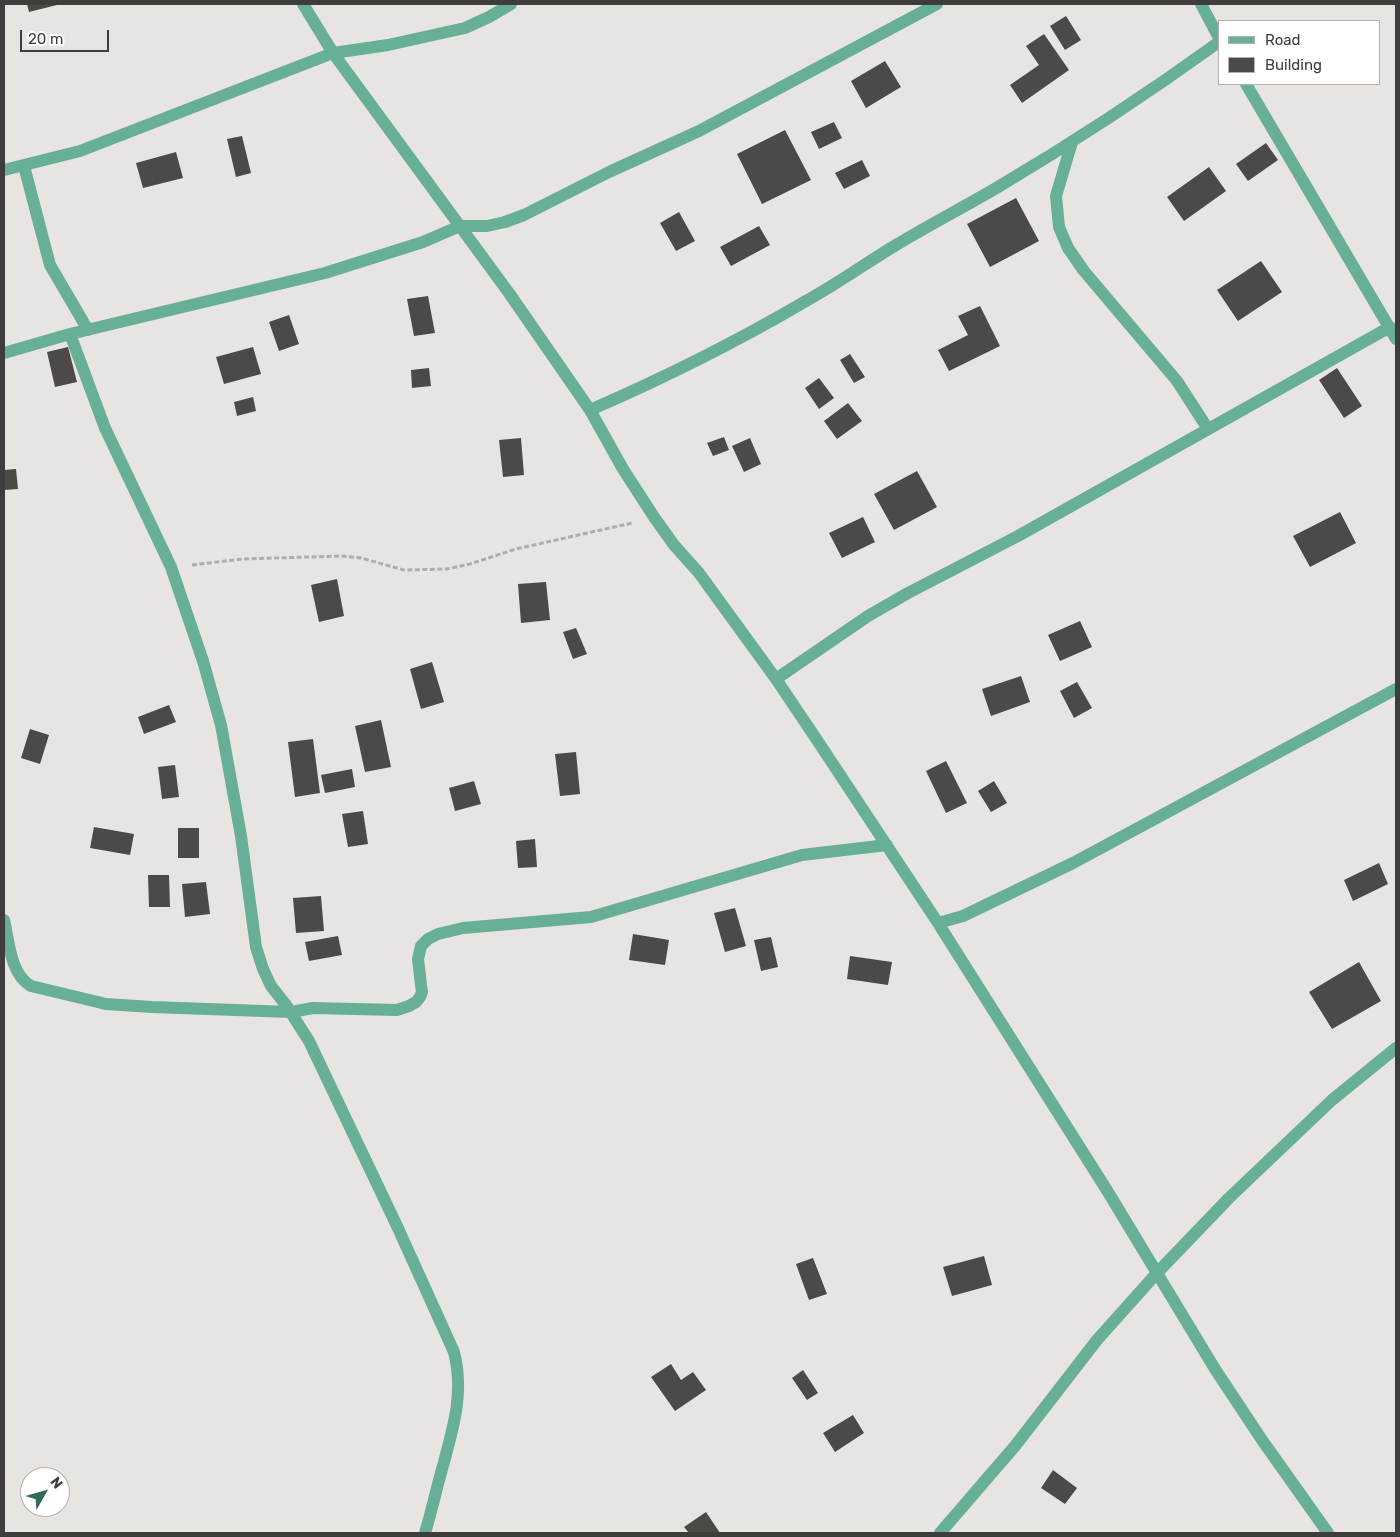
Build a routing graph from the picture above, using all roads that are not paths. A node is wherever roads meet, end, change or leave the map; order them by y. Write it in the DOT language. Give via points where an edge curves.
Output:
graph roads {
  1 [pos="303,4"];
  2 [pos="511,4"];
  3 [pos="937,4"];
  4 [pos="1201,4"];
  5 [pos="1218,36"];
  6 [pos="1218,43"];
  7 [pos="333,52"];
  8 [pos="1247,85"];
  9 [pos="1072,142"];
  10 [pos="24,166"];
  11 [pos="4,170"];
  12 [pos="460,226"];
  13 [pos="88,330"];
  14 [pos="1393,333"];
  15 [pos="70,334"];
  16 [pos="4,353"];
  17 [pos="590,410"];
  18 [pos="1208,429"];
  19 [pos="776,679"];
  20 [pos="1396,689"];
  21 [pos="886,845"];
  22 [pos="4,920"];
  23 [pos="938,923"];
  24 [pos="291,1012"];
  25 [pos="1396,1048"];
  26 [pos="1156,1274"];
  27 [pos="425,1533"];
  28 [pos="940,1533"];
  29 [pos="1328,1533"];
  1 -- 7 [label="street"];
  2 -- 7 [label="street" via="465,28 388,45"];
  3 -- 12 [label="street" via="699,131 524,215 487,226"];
  4 -- 5 [label="street"];
  6 -- 9 [label="street"];
  7 -- 10 [label="street" via="80,151"];
  7 -- 12 [label="street"];
  8 -- 14 [label="street"];
  9 -- 17 [label="street" via="728,345"];
  9 -- 18 [label="street" via="1056,196 1059,227 1068,248 1177,381"];
  10 -- 11 [label="street"];
  10 -- 13 [label="street" via="50,265"];
  12 -- 13 [label="street" via="423,242 325,273"];
  12 -- 17 [label="street"];
  13 -- 15 [label="street"];
  14 -- 18 [label="street"];
  15 -- 16 [label="street"];
  15 -- 24 [label="street" via="105,428 171,568 203,661 221,725 256,947 271,986"];
  17 -- 19 [label="street" via="654,517"];
  18 -- 19 [label="street" via="868,616"];
  19 -- 21 [label="street"];
  20 -- 23 [label="street" via="1073,863 963,916"];
  21 -- 23 [label="street"];
  21 -- 24 [label="street" via="802,855 591,917 463,928 438,934 422,946 418,959 422,992 409,1006 397,1010 313,1008"];
  22 -- 24 [label="street" via="17,973 31,986 106,1004"];
  23 -- 26 [label="street"];
  24 -- 27 [label="street" via="310,1042 454,1352 458,1367 457,1411"];
  25 -- 26 [label="street" via="1332,1100"];
  26 -- 28 [label="street" via="1097,1340 1015,1446"];
  26 -- 29 [label="street" via="1226,1385"];
}
